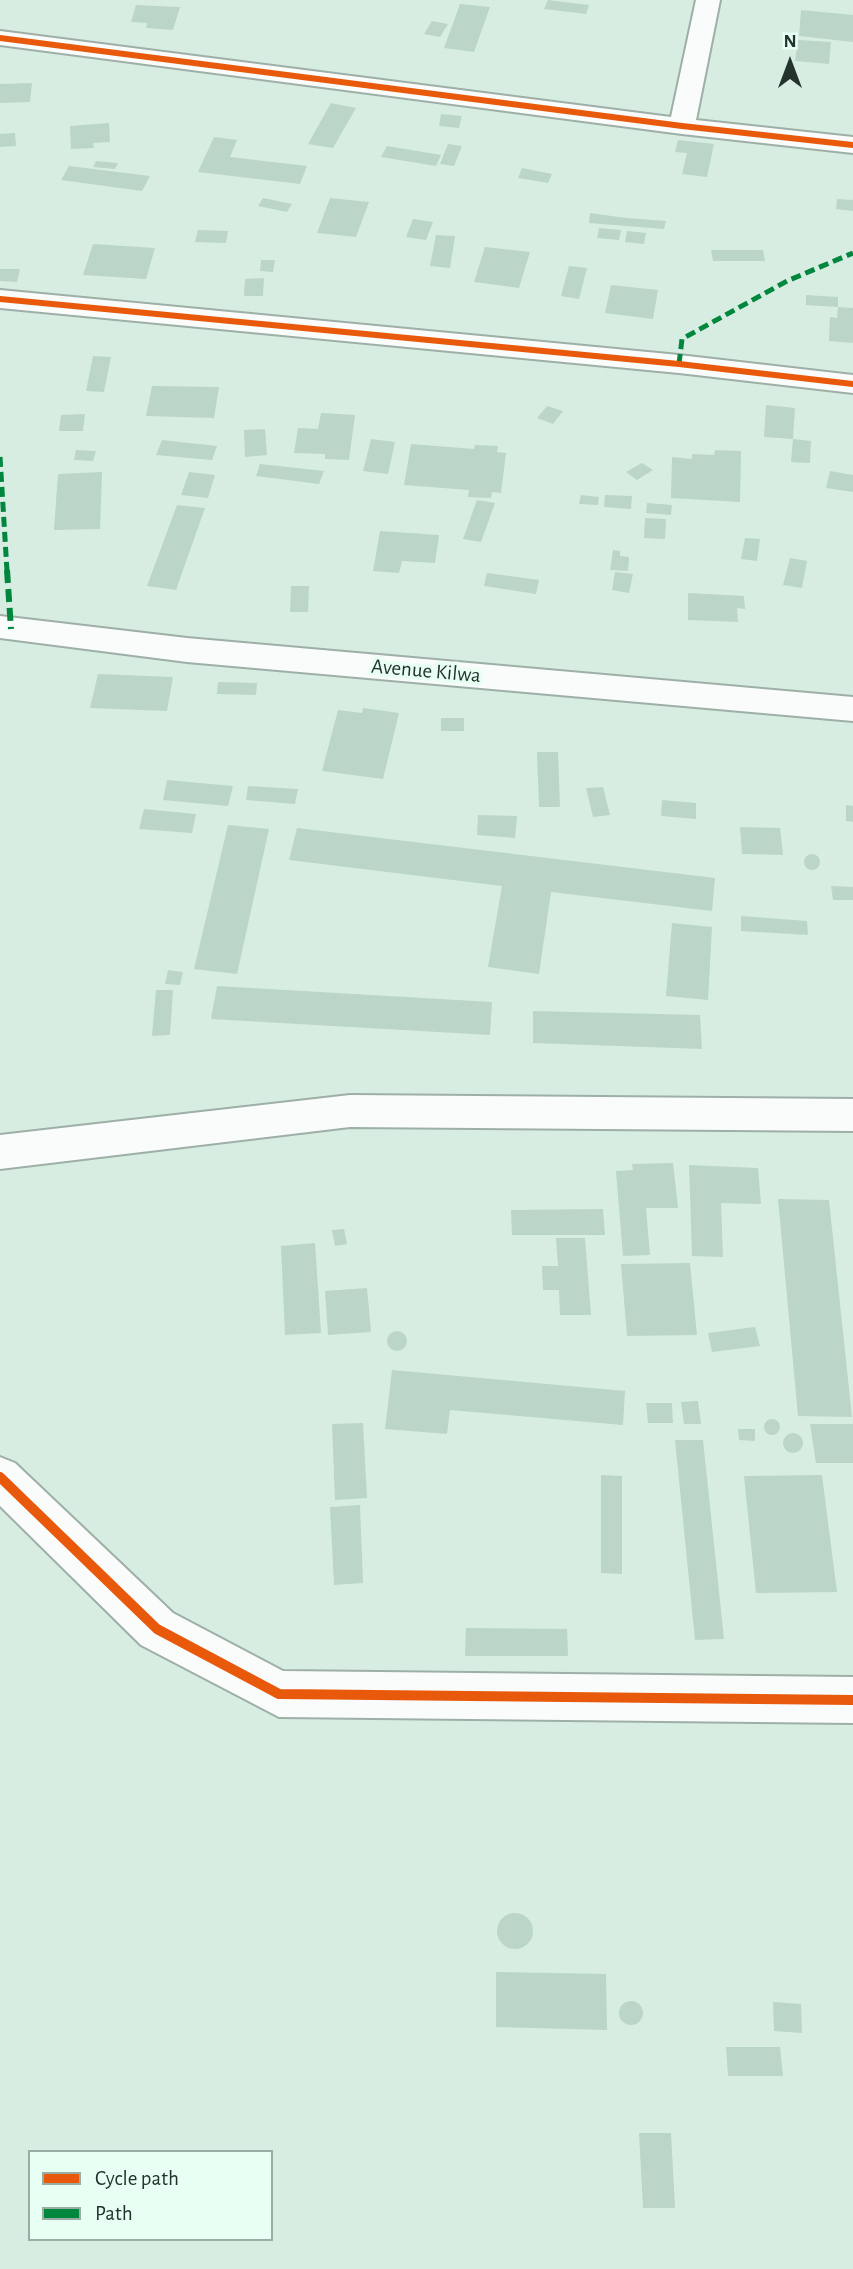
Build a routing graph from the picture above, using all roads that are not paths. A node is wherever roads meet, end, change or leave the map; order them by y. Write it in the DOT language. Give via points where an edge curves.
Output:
graph roads {
  1 [pos="708,0"];
  2 [pos="0,38"];
  3 [pos="682,126"];
  4 [pos="853,145"];
  5 [pos="0,299"];
  6 [pos="853,384"];
  7 [pos="0,627"];
  8 [pos="853,709"];
  9 [pos="853,1115"];
  10 [pos="0,1152"];
  11 [pos="0,1477"];
  12 [pos="853,1700"];
  1 -- 3 [label="street"];
  2 -- 3 [label="street"];
  3 -- 4 [label="street"];
  5 -- 6 [label="street"];
  7 -- 8 [label="street, Avenue Kilwa" via="187,650"];
  9 -- 10 [label="street" via="350,1111"];
  11 -- 12 [label="street" via="157,1629 279,1694"];
}
